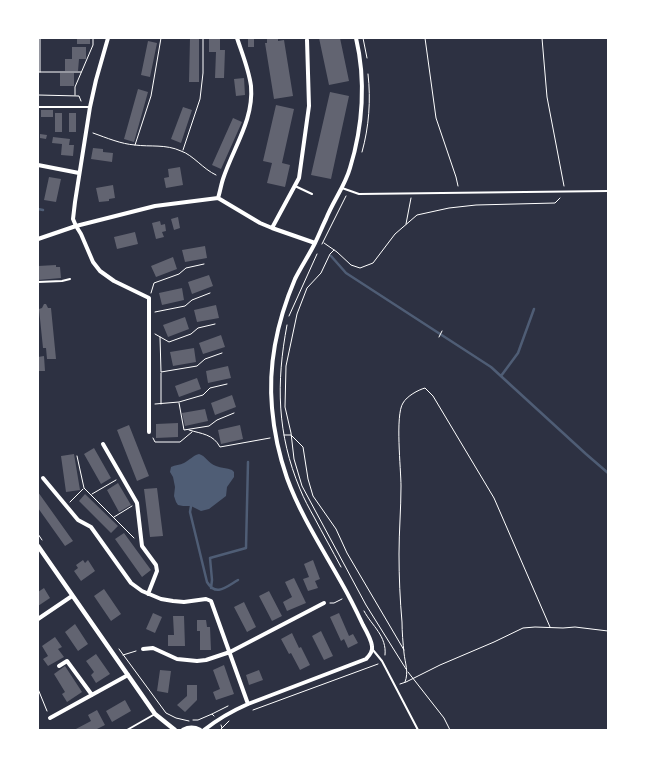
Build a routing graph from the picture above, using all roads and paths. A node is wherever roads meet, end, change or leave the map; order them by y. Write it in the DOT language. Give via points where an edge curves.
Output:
graph roads {
  1 [pos="40,38"];
  2 [pos="93,38"];
  3 [pos="108,38"];
  4 [pos="161,38"];
  5 [pos="203,38"];
  6 [pos="237,38"];
  7 [pos="356,38"];
  8 [pos="363,38"];
  9 [pos="425,38"];
  10 [pos="542,38"];
  11 [pos="307,40"];
  12 [pos="367,62"];
  13 [pos="368,70"];
  14 [pos="39,72"];
  15 [pos="81,72"];
  16 [pos="38,95"];
  17 [pos="75,95"];
  18 [pos="39,107"];
  19 [pos="81,107"];
  20 [pos="90,107"];
  21 [pos="86,130"];
  22 [pos="135,145"];
  23 [pos="182,151"];
  24 [pos="360,156"];
  25 [pos="38,165"];
  26 [pos="79,173"];
  27 [pos="223,179"];
  28 [pos="295,186"];
  29 [pos="342,188"];
  30 [pos="349,190"];
  31 [pos="608,191"];
  32 [pos="458,192"];
  33 [pos="566,192"];
  34 [pos="413,193"];
  35 [pos="312,194"];
  36 [pos="218,198"];
  37 [pos="406,224"];
  38 [pos="76,226"];
  39 [pos="272,228"];
  40 [pos="38,239"];
  41 [pos="315,242"];
  42 [pos="323,242"];
  43 [pos="321,247"];
  44 [pos="334,250"];
  45 [pos="316,255"];
  46 [pos="204,264"];
  47 [pos="70,279"];
  48 [pos="38,282"];
  49 [pos="210,293"];
  50 [pos="149,298"];
  51 [pos="149,313"];
  52 [pos="215,324"];
  53 [pos="149,331"];
  54 [pos="442,331"];
  55 [pos="160,337"];
  56 [pos="439,337"];
  57 [pos="222,353"];
  58 [pos="161,372"];
  59 [pos="227,384"];
  60 [pos="179,402"];
  61 [pos="149,404"];
  62 [pos="161,404"];
  63 [pos="234,413"];
  64 [pos="189,430"];
  65 [pos="193,431"];
  66 [pos="150,432"];
  67 [pos="284,435"];
  68 [pos="291,435"];
  69 [pos="276,438"];
  70 [pos="104,444"];
  71 [pos="77,456"];
  72 [pos="121,477"];
  73 [pos="43,478"];
  74 [pos="84,488"];
  75 [pos="90,495"];
  76 [pos="137,503"];
  77 [pos="67,506"];
  78 [pos="114,517"];
  79 [pos="38,534"];
  80 [pos="43,542"];
  81 [pos="38,546"];
  82 [pos="142,546"];
  83 [pos="340,567"];
  84 [pos="148,594"];
  85 [pos="72,596"];
  86 [pos="349,596"];
  87 [pos="324,603"];
  88 [pos="363,609"];
  89 [pos="38,619"];
  90 [pos="550,627"];
  91 [pos="608,631"];
  92 [pos="117,647"];
  93 [pos="143,649"];
  94 [pos="372,650"];
  95 [pos="404,650"];
  96 [pos="230,652"];
  97 [pos="123,655"];
  98 [pos="382,661"];
  99 [pos="59,666"];
  100 [pos="408,671"];
  101 [pos="128,675"];
  102 [pos="412,678"];
  103 [pos="405,682"];
  104 [pos="394,685"];
  105 [pos="38,689"];
  106 [pos="92,695"];
  107 [pos="248,704"];
  108 [pos="250,711"];
  109 [pos="155,714"];
  110 [pos="50,718"];
  111 [pos="234,718"];
  112 [pos="216,720"];
  113 [pos="222,728"];
  114 [pos="127,730"];
  115 [pos="175,730"];
  116 [pos="183,730"];
  117 [pos="200,730"];
  118 [pos="204,730"];
  119 [pos="220,730"];
  120 [pos="418,730"];
  121 [pos="450,730"];
  1 -- 14 [label="path"];
  2 -- 15 [label="path"];
  3 -- 20 [label="street"];
  4 -- 22 [label="path" via="150,96"];
  5 -- 23 [label="path" via="200,99"];
  6 -- 27 [label="street" via="245,61 251,104"];
  7 -- 29 [label="street" via="361,116 350,169"];
  8 -- 12 [label="path"];
  9 -- 32 [label="path" via="436,118"];
  10 -- 33 [label="path" via="547,97"];
  11 -- 28 [label="street" via="309,106 299,178"];
  13 -- 24 [label="path" via="367,123"];
  14 -- 15 [label="path"];
  15 -- 17 [label="path"];
  16 -- 17 [label="path"];
  17 -- 19 [label="path" via="79,96"];
  18 -- 19 [label="lane"];
  19 -- 20 [label="lane"];
  20 -- 21 [label="street"];
  21 -- 22 [label="path"];
  21 -- 26 [label="street"];
  22 -- 23 [label="path" via="165,146"];
  23 -- 27 [label="path"];
  25 -- 26 [label="street"];
  26 -- 38 [label="street" via="73,219"];
  27 -- 36 [label="street"];
  28 -- 35 [label="lane"];
  28 -- 39 [label="street"];
  29 -- 30 [label="lane"];
  29 -- 41 [label="street"];
  30 -- 34 [label="lane" via="359,194"];
  30 -- 42 [label="path"];
  31 -- 33 [label="lane"];
  32 -- 33 [label="lane"];
  32 -- 34 [label="lane"];
  33 -- 37 [label="path" via="555,203 448,208 417,215"];
  34 -- 37 [label="path"];
  36 -- 38 [label="street" via="155,206"];
  36 -- 39 [label="street"];
  37 -- 44 [label="path" via="373,263 360,268 351,265"];
  38 -- 40 [label="street"];
  38 -- 50 [label="street" via="100,271"];
  39 -- 41 [label="street"];
  41 -- 69 [label="street" via="283,311 276,343 271,376"];
  42 -- 43 [label="path"];
  42 -- 44 [label="path"];
  44 -- 68 [label="path" via="321,274 307,288 297,314 286,366 285,407"];
  45 -- 67 [label="path" via="287,320 279,375"];
  46 -- 50 [label="path" via="186,268 180,274 154,283"];
  47 -- 48 [label="lane"];
  49 -- 51 [label="path" via="185,306"];
  50 -- 51 [label="street"];
  51 -- 53 [label="street"];
  52 -- 55 [label="path" via="169,342"];
  53 -- 55 [label="path"];
  53 -- 61 [label="street"];
  54 -- 56 [label="path"];
  55 -- 58 [label="path"];
  57 -- 58 [label="path" via="205,359 197,366"];
  58 -- 62 [label="path"];
  59 -- 60 [label="path"];
  60 -- 62 [label="path"];
  60 -- 64 [label="path" via="184,430"];
  61 -- 62 [label="path"];
  61 -- 66 [label="street"];
  63 -- 64 [label="path" via="209,426"];
  64 -- 65 [label="path"];
  65 -- 66 [label="path" via="180,442 154,442"];
  65 -- 69 [label="path" via="208,434 220,447"];
  67 -- 68 [label="path"];
  67 -- 83 [label="path" via="300,491"];
  68 -- 95 [label="path" via="303,447 314,496"];
  68 -- 100 [label="path" via="302,486 366,605"];
  69 -- 86 [label="street" via="287,479"];
  70 -- 72 [label="street"];
  71 -- 74 [label="path"];
  72 -- 75 [label="path"];
  72 -- 76 [label="street"];
  73 -- 77 [label="street"];
  74 -- 75 [label="path"];
  74 -- 77 [label="path"];
  75 -- 78 [label="path"];
  76 -- 78 [label="path"];
  76 -- 82 [label="street"];
  77 -- 84 [label="street" via="78,520 91,527 131,584"];
  78 -- 82 [label="path"];
  79 -- 80 [label="path"];
  81 -- 85 [label="street"];
  82 -- 84 [label="street" via="157,570"];
  84 -- 96 [label="street" via="173,601 209,600"];
  85 -- 89 [label="street"];
  85 -- 101 [label="street"];
  86 -- 87 [label="path"];
  86 -- 94 [label="street" via="371,640"];
  87 -- 96 [label="street"];
  88 -- 98 [label="path" via="383,639 385,652"];
  90 -- 91 [label="path"];
  90 -- 95 [label="path" via="494,498 433,396 425,388 412,394 400,412 399,555"];
  90 -- 102 [label="path" via="523,628"];
  92 -- 97 [label="path"];
  93 -- 96 [label="street" via="153,648 188,661 206,660"];
  93 -- 97 [label="path"];
  94 -- 98 [label="lane"];
  94 -- 107 [label="street" via="366,659"];
  95 -- 100 [label="path"];
  96 -- 107 [label="street"];
  97 -- 112 [label="path" via="170,716 191,721 212,714"];
  98 -- 104 [label="lane"];
  98 -- 108 [label="path"];
  99 -- 106 [label="street" via="67,660"];
  100 -- 102 [label="path"];
  100 -- 103 [label="path"];
  101 -- 106 [label="street"];
  101 -- 109 [label="street"];
  102 -- 103 [label="path"];
  102 -- 121 [label="path"];
  103 -- 104 [label="path"];
  104 -- 120 [label="lane"];
  105 -- 110 [label="path"];
  106 -- 110 [label="street"];
  107 -- 112 [label="street"];
  109 -- 114 [label="lane"];
  109 -- 115 [label="street"];
  111 -- 113 [label="path"];
  112 -- 113 [label="path"];
  112 -- 118 [label="street"];
  113 -- 119 [label="path"];
  116 -- 117 [label="street"];
}
